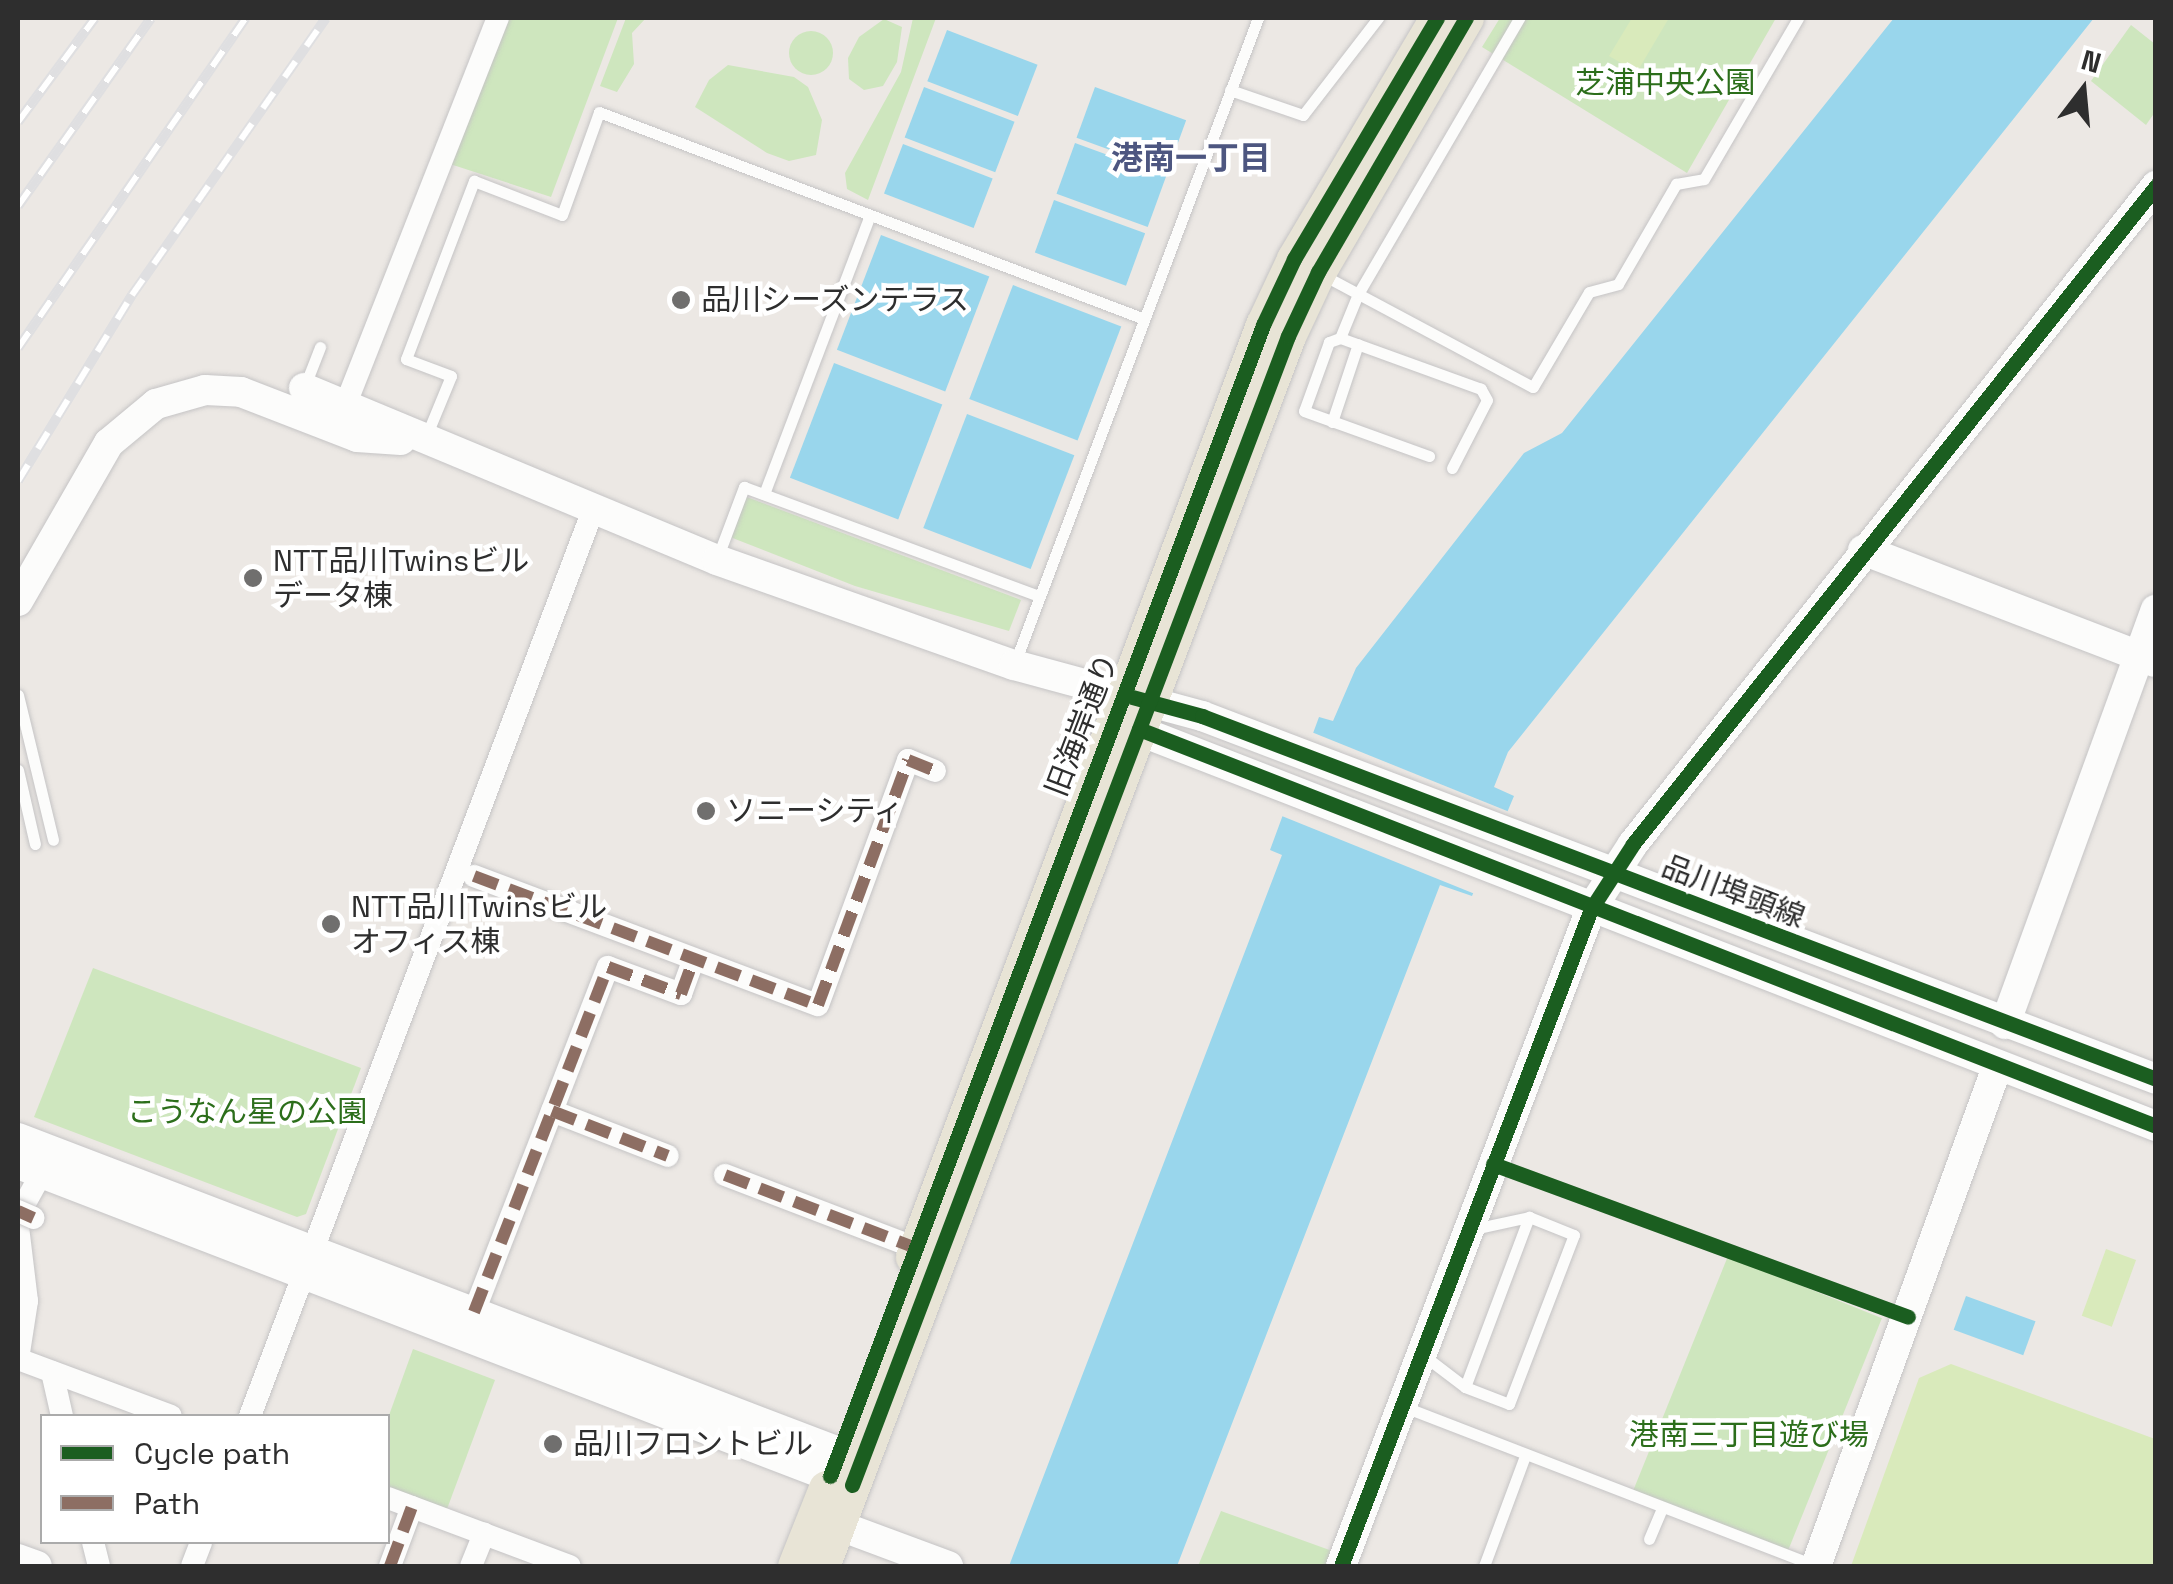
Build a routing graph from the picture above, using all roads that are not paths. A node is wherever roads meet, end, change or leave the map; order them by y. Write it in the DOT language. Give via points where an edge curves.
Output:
graph roads {
  1 [pos="498,18"];
  2 [pos="1258,18"];
  3 [pos="1378,18"];
  4 [pos="1437,18"];
  5 [pos="1466,18"];
  6 [pos="1519,18"];
  7 [pos="1798,18"];
  8 [pos="1230,90"];
  9 [pos="2156,186"];
  10 [pos="870,214"];
  11 [pos="1318,272"];
  12 [pos="1358,294"];
  13 [pos="1142,318"];
  14 [pos="1340,338"];
  15 [pos="1358,344"];
  16 [pos="320,347"];
  17 [pos="304,388"];
  18 [pos="345,406"];
  19 [pos="1332,422"];
  20 [pos="424,441"];
  21 [pos="1429,456"];
  22 [pos="1452,468"];
  23 [pos="764,494"];
  24 [pos="592,513"];
  25 [pos="1863,550"];
  26 [pos="716,560"];
  27 [pos="1039,596"];
  28 [pos="18,601"];
  29 [pos="2156,610"];
  30 [pos="2147,659"];
  31 [pos="1014,664"];
  32 [pos="18,695"];
  33 [pos="1131,712"];
  34 [pos="18,770"];
  35 [pos="935,771"];
  36 [pos="54,840"];
  37 [pos="35,844"];
  38 [pos="474,876"];
  39 [pos="1611,876"];
  40 [pos="1591,909"];
  41 [pos="694,959"];
  42 [pos="2006,1024"];
  43 [pos="1997,1067"];
  44 [pos="2156,1079"];
  45 [pos="552,1112"];
  46 [pos="2156,1126"];
  47 [pos="18,1138"];
  48 [pos="668,1156"];
  49 [pos="30,1169"];
  50 [pos="725,1175"];
  51 [pos="24,1215"];
  52 [pos="1529,1217"];
  53 [pos="1470,1230"];
  54 [pos="916,1248"];
  55 [pos="308,1260"];
  56 [pos="20,1266"];
  57 [pos="474,1312"];
  58 [pos="1422,1354"];
  59 [pos="18,1359"];
  60 [pos="52,1372"];
  61 [pos="1464,1387"];
  62 [pos="1402,1406"];
  63 [pos="62,1414"];
  64 [pos="166,1414"];
  65 [pos="251,1414"];
  66 [pos="1526,1456"];
  67 [pos="846,1468"];
  68 [pos="390,1499"];
  69 [pos="412,1507"];
  70 [pos="1662,1508"];
  71 [pos="484,1534"];
  72 [pos="823,1537"];
  73 [pos="1649,1539"];
  74 [pos="18,1559"];
  75 [pos="37,1566"];
  76 [pos="390,1566"];
  77 [pos="472,1566"];
  78 [pos="570,1566"];
  79 [pos="795,1566"];
  80 [pos="894,1566"];
  81 [pos="948,1566"];
  82 [pos="1341,1566"];
  83 [pos="1484,1566"];
  84 [pos="1816,1566"];
  1 -- 18 [label="street"];
  2 -- 8 [label="lane"];
  3 -- 8 [label="lane" via="1303,115"];
  4 -- 33 [label="main road, 旧海岸通り" via="1278,290"];
  5 -- 11 [label="main road, 旧海岸通り"];
  6 -- 12 [label="lane"];
  7 -- 12 [label="lane" via="1704,179 1676,184 1618,284 1589,292 1532,387"];
  8 -- 13 [label="lane"];
  9 -- 25 [label="street"];
  10 -- 13 [label="lane"];
  10 -- 20 [label="lane" via="600,112 562,215 474,180 406,358 451,376"];
  10 -- 23 [label="lane"];
  11 -- 12 [label="lane"];
  11 -- 33 [label="main road, 旧海岸通り"];
  12 -- 14 [label="lane"];
  13 -- 27 [label="lane"];
  14 -- 15 [label="lane"];
  14 -- 19 [label="lane" via="1329,342 1304,411"];
  15 -- 19 [label="lane"];
  15 -- 22 [label="lane" via="1481,389 1487,400"];
  16 -- 17 [label="lane"];
  17 -- 18 [label="street"];
  18 -- 20 [label="street"];
  19 -- 21 [label="lane"];
  20 -- 24 [label="street"];
  20 -- 28 [label="street" via="357,437 241,392 172,398 140,414 109,442"];
  23 -- 26 [label="lane" via="740,490"];
  23 -- 27 [label="lane"];
  24 -- 26 [label="street"];
  24 -- 55 [label="street"];
  25 -- 30 [label="street"];
  25 -- 39 [label="street"];
  26 -- 31 [label="street"];
  27 -- 31 [label="lane"];
  29 -- 30 [label="street"];
  30 -- 42 [label="street"];
  31 -- 33 [label="street"];
  32 -- 36 [label="lane"];
  33 -- 39 [label="street, 品川埠頭線" via="1303,756"];
  33 -- 40 [label="street" via="1290,786"];
  33 -- 54 [label="main road, 旧海岸通り"];
  33 -- 67 [label="main road, 旧海岸通り"];
  34 -- 37 [label="lane"];
  35 -- 41 [label="street" via="908,760 818,1005"];
  38 -- 41 [label="street"];
  39 -- 40 [label="street"];
  39 -- 42 [label="street, 品川埠頭線"];
  40 -- 43 [label="street"];
  40 -- 53 [label="street"];
  41 -- 45 [label="street" via="680,994 608,967"];
  42 -- 44 [label="street, 品川埠頭線"];
  43 -- 46 [label="street"];
  43 -- 84 [label="street"];
  45 -- 48 [label="street"];
  45 -- 57 [label="street"];
  47 -- 55 [label="street"];
  49 -- 51 [label="street"];
  49 -- 55 [label="street"];
  50 -- 54 [label="street"];
  51 -- 56 [label="street"];
  52 -- 53 [label="lane"];
  52 -- 61 [label="lane"];
  52 -- 61 [label="lane" via="1574,1235 1510,1404"];
  53 -- 58 [label="street"];
  54 -- 67 [label="main road, 旧海岸通り"];
  55 -- 57 [label="street"];
  55 -- 65 [label="street"];
  55 -- 67 [label="street"];
  56 -- 59 [label="street" via="27,1301"];
  57 -- 67 [label="street"];
  58 -- 61 [label="lane"];
  58 -- 62 [label="street"];
  59 -- 60 [label="street"];
  60 -- 63 [label="street"];
  60 -- 64 [label="street"];
  62 -- 66 [label="lane"];
  62 -- 82 [label="street"];
  66 -- 70 [label="lane"];
  66 -- 83 [label="lane"];
  67 -- 72 [label="main road, 旧海岸通り"];
  68 -- 69 [label="street"];
  69 -- 71 [label="street"];
  69 -- 76 [label="street"];
  70 -- 73 [label="lane"];
  70 -- 84 [label="lane"];
  71 -- 77 [label="street"];
  71 -- 78 [label="street"];
  72 -- 79 [label="main road, 旧海岸通り"];
  72 -- 80 [label="street"];
  72 -- 81 [label="street"];
  74 -- 75 [label="street"];
}
